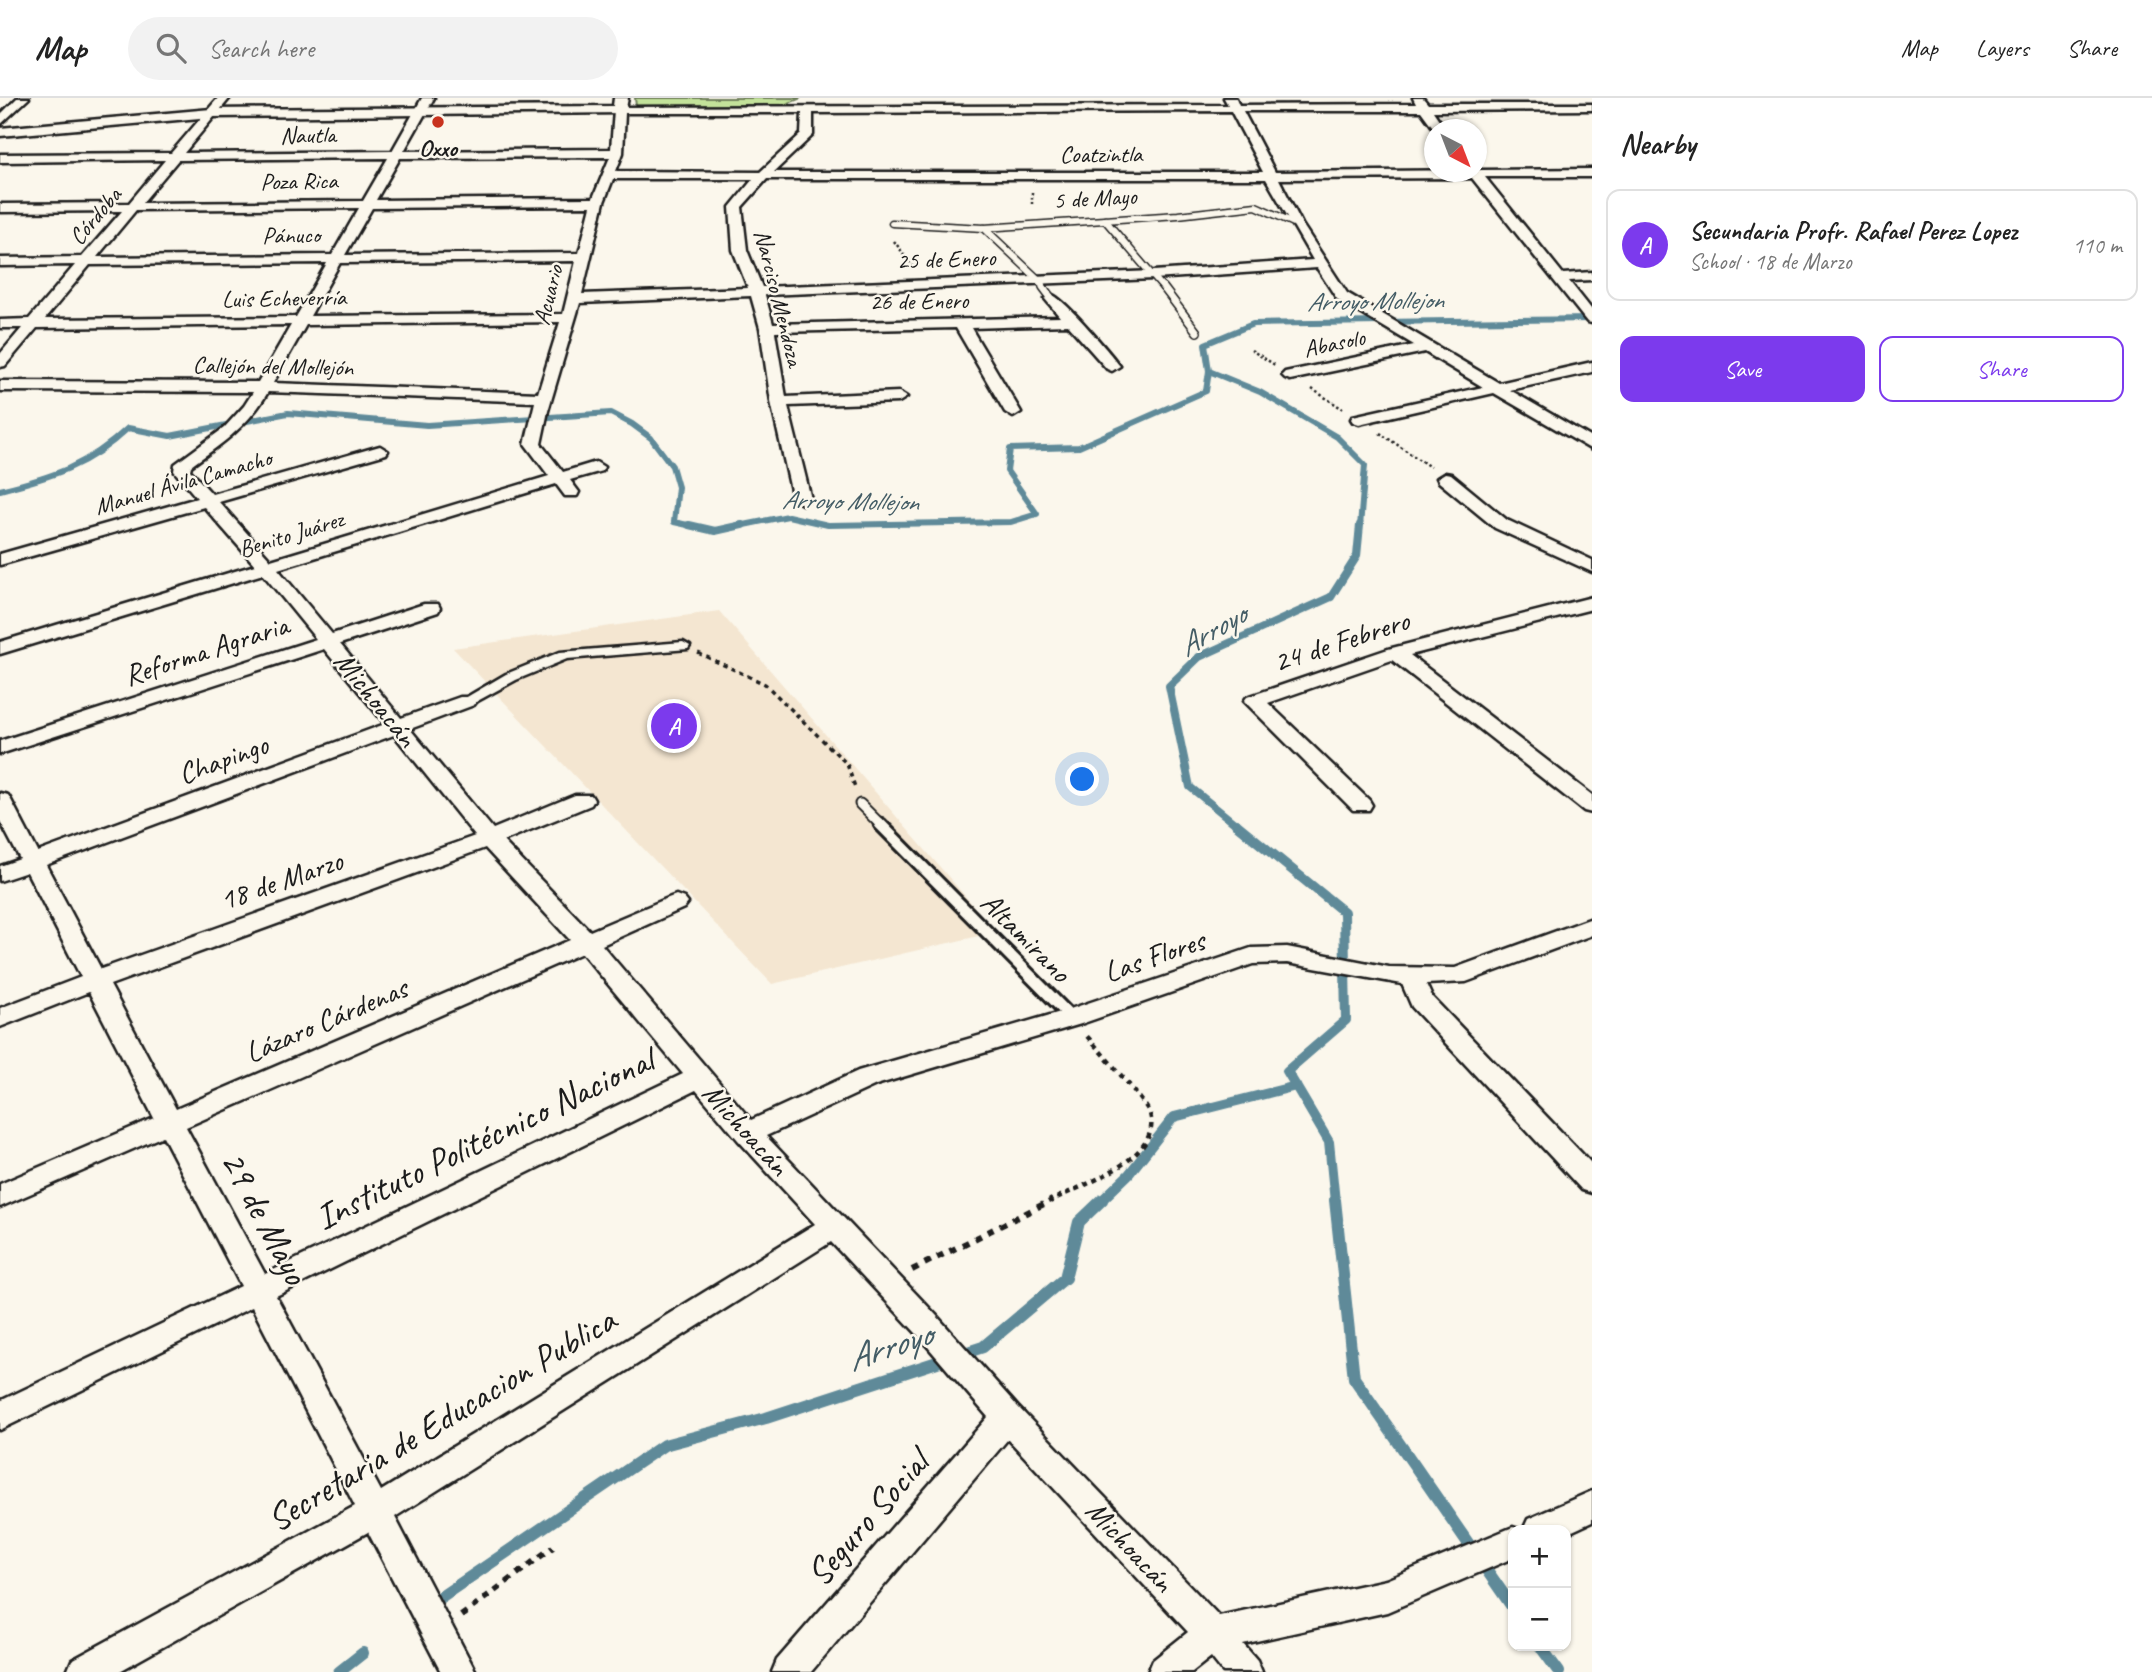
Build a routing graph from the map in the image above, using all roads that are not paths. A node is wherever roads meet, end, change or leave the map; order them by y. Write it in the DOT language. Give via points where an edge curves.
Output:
graph roads {
  1 [pos="224,98"];
  2 [pos="428,98"];
  3 [pos="906,98"];
  4 [pos="20,102"];
  5 [pos="1421,102"];
  6 [pos="1232,103"];
  7 [pos="620,104"];
  8 [pos="0,106"];
  9 [pos="1592,107"];
  10 [pos="808,109"];
  11 [pos="916,109"];
  12 [pos="419,112"];
  13 [pos="211,113"];
  14 [pos="1433,119"];
  15 [pos="0,121"];
  16 [pos="0,132"];
  17 [pos="617,153"];
  18 [pos="395,155"];
  19 [pos="0,158"];
  20 [pos="173,158"];
  21 [pos="1487,173"];
  22 [pos="1592,173"];
  23 [pos="1424,174"];
  24 [pos="610,175"];
  25 [pos="763,176"];
  26 [pos="1270,176"];
  27 [pos="1482,182"];
  28 [pos="598,202"];
  29 [pos="368,203"];
  30 [pos="133,205"];
  31 [pos="0,208"];
  32 [pos="1105,220"];
  33 [pos="892,223"];
  34 [pos="1296,224"];
  35 [pos="985,228"];
  36 [pos="582,257"];
  37 [pos="336,258"];
  38 [pos="87,260"];
  39 [pos="0,262"];
  40 [pos="1320,264"];
  41 [pos="1154,275"];
  42 [pos="1592,276"];
  43 [pos="1037,278"];
  44 [pos="1558,278"];
  45 [pos="756,290"];
  46 [pos="574,299"];
  47 [pos="1052,299"];
  48 [pos="569,318"];
  49 [pos="1592,319"];
  50 [pos="301,320"];
  51 [pos="1073,321"];
  52 [pos="960,322"];
  53 [pos="0,324"];
  54 [pos="33,324"];
  55 [pos="767,328"];
  56 [pos="1197,332"];
  57 [pos="1421,343"];
  58 [pos="0,363"];
  59 [pos="1112,366"];
  60 [pos="1592,367"];
  61 [pos="1290,375"];
  62 [pos="0,386"];
  63 [pos="263,387"];
  64 [pos="1497,387"];
  65 [pos="899,397"];
  66 [pos="779,402"];
  67 [pos="541,412"];
  68 [pos="1013,412"];
  69 [pos="1359,419"];
  70 [pos="1592,445"];
  71 [pos="380,451"];
  72 [pos="596,467"];
  73 [pos="1446,478"];
  74 [pos="565,485"];
  75 [pos="802,499"];
  76 [pos="206,500"];
  77 [pos="0,560"];
  78 [pos="267,567"];
  79 [pos="1592,567"];
  80 [pos="1592,603"];
  81 [pos="431,608"];
  82 [pos="330,642"];
  83 [pos="683,646"];
  84 [pos="0,648"];
  85 [pos="1395,653"];
  86 [pos="467,701"];
  87 [pos="398,727"];
  88 [pos="0,748"];
  89 [pos="0,800"];
  90 [pos="583,800"];
  91 [pos="860,804"];
  92 [pos="1361,805"];
  93 [pos="1592,806"];
  94 [pos="491,840"];
  95 [pos="32,862"];
  96 [pos="0,874"];
  97 [pos="676,903"];
  98 [pos="1592,926"];
  99 [pos="587,943"];
  100 [pos="1400,975"];
  101 [pos="94,979"];
  102 [pos="0,1018"];
  103 [pos="1072,1018"];
  104 [pos="699,1077"];
  105 [pos="169,1121"];
  106 [pos="747,1133"];
  107 [pos="1592,1182"];
  108 [pos="0,1196"];
  109 [pos="834,1226"];
  110 [pos="258,1290"];
  111 [pos="0,1416"];
  112 [pos="1007,1417"];
  113 [pos="1592,1506"];
  114 [pos="378,1519"];
  115 [pos="1550,1525"];
  116 [pos="1508,1544"];
  117 [pos="436,1630"];
  118 [pos="1213,1634"];
  119 [pos="84,1672"];
  120 [pos="458,1672"];
  121 [pos="789,1672"];
  122 [pos="1165,1672"];
  123 [pos="1245,1672"];
  1 -- 13 [label="street, Córdoba"];
  2 -- 12 [label="street"];
  3 -- 11 [label="street"];
  4 -- 8 [label="street"];
  4 -- 15 [label="street"];
  5 -- 6 [label="street"];
  5 -- 9 [label="street"];
  5 -- 14 [label="street"];
  6 -- 11 [label="street"];
  6 -- 26 [label="street"];
  7 -- 10 [label="street"];
  7 -- 12 [label="street"];
  7 -- 17 [label="street, Acuario"];
  10 -- 11 [label="street"];
  10 -- 25 [label="street, Narciso Mendoza" via="807,135"];
  12 -- 13 [label="street"];
  12 -- 18 [label="street"];
  13 -- 16 [label="street"];
  13 -- 20 [label="street, Córdoba"];
  17 -- 18 [label="street, Nautla"];
  17 -- 24 [label="street, Acuario"];
  18 -- 20 [label="street, Nautla"];
  18 -- 29 [label="street"];
  19 -- 20 [label="street, Nautla"];
  20 -- 30 [label="street, Córdoba"];
  21 -- 22 [label="street, Coatzintla"];
  23 -- 26 [label="street, Coatzintla"];
  24 -- 25 [label="street, Coatzintla"];
  24 -- 28 [label="street, Acuario"];
  25 -- 26 [label="street, Coatzintla"];
  25 -- 45 [label="street, Narciso Mendoza" via="736,207 740,250"];
  26 -- 34 [label="street"];
  27 -- 44 [label="street"];
  28 -- 29 [label="street, Poza Rica"];
  28 -- 36 [label="street, Acuario"];
  29 -- 30 [label="street, Poza Rica"];
  29 -- 37 [label="street"];
  30 -- 31 [label="street, Poza Rica"];
  30 -- 38 [label="street, Córdoba"];
  32 -- 34 [label="lane, 5 de Mayo" via="1256,206"];
  32 -- 35 [label="lane, 5 de Mayo"];
  32 -- 41 [label="lane"];
  33 -- 35 [label="lane, 5 de Mayo"];
  34 -- 40 [label="street"];
  35 -- 43 [label="lane"];
  36 -- 37 [label="street, Pánuco"];
  36 -- 46 [label="street, Acuario"];
  37 -- 38 [label="street, Pánuco"];
  37 -- 50 [label="street"];
  38 -- 39 [label="street, Pánuco"];
  38 -- 54 [label="street, Córdoba"];
  40 -- 41 [label="street, 25 de Enero"];
  40 -- 57 [label="street" via="1342,296"];
  41 -- 43 [label="street, 25 de Enero"];
  41 -- 56 [label="lane"];
  42 -- 44 [label="street"];
  43 -- 45 [label="street, 25 de Enero"];
  43 -- 47 [label="lane"];
  44 -- 49 [label="street"];
  45 -- 46 [label="street, 25 de Enero"];
  45 -- 55 [label="street, Narciso Mendoza"];
  46 -- 48 [label="street, Acuario"];
  47 -- 51 [label="street"];
  48 -- 50 [label="street, Luis Echeverría"];
  48 -- 67 [label="street, Acuario"];
  50 -- 54 [label="street, Luis Echeverría"];
  50 -- 63 [label="street"];
  51 -- 52 [label="street, 26 de Enero"];
  51 -- 59 [label="street"];
  52 -- 55 [label="street, 26 de Enero"];
  52 -- 68 [label="street"];
  53 -- 54 [label="street, Luis Echeverría"];
  54 -- 58 [label="street, Córdoba"];
  55 -- 66 [label="street, Narciso Mendoza"];
  57 -- 61 [label="street, Abasolo"];
  57 -- 64 [label="street"];
  60 -- 64 [label="street"];
  62 -- 63 [label="street, Callejón del Mollejón"];
  63 -- 67 [label="street, Callejón del Mollejón"];
  63 -- 76 [label="street, Michoacán" via="230,431 183,464 182,471"];
  64 -- 69 [label="street"];
  64 -- 70 [label="street"];
  65 -- 66 [label="street, Narciso Mendoza"];
  66 -- 75 [label="street, Narciso Mendoza"];
  67 -- 74 [label="street, Acuario" via="533,443"];
  71 -- 76 [label="street, Manuel Ávila Camacho"];
  72 -- 74 [label="street, Benito Juárez"];
  73 -- 79 [label="street" via="1501,524"];
  74 -- 78 [label="street, Benito Juárez"];
  76 -- 77 [label="street, Manuel Ávila Camacho"];
  76 -- 78 [label="street, Michoacán"];
  78 -- 82 [label="street, Michoacán"];
  78 -- 84 [label="street, Benito Juárez"];
  80 -- 85 [label="street, 24 de Febrero"];
  81 -- 82 [label="street, Reforma Agraria"];
  82 -- 87 [label="street, Michoacán"];
  82 -- 88 [label="street, Reforma Agraria"];
  83 -- 86 [label="street" via="565,655"];
  85 -- 92 [label="street, 24 de Febrero" via="1254,701"];
  85 -- 93 [label="street"];
  86 -- 87 [label="street, Chapingo"];
  87 -- 94 [label="street, Michoacán"];
  87 -- 95 [label="street, Chapingo"];
  89 -- 95 [label="street, 29 de Mayo"];
  90 -- 94 [label="street, 18 de Marzo"];
  91 -- 103 [label="lane, Altamirano"];
  94 -- 99 [label="street, Michoacán"];
  94 -- 101 [label="street, 18 de Marzo"];
  95 -- 96 [label="street, Chapingo"];
  95 -- 101 [label="street, 29 de Mayo"];
  97 -- 99 [label="street, Lázaro Cárdenas"];
  98 -- 100 [label="street, Las Flores" via="1457,976"];
  99 -- 104 [label="street, Michoacán"];
  99 -- 105 [label="street, Lázaro Cárdenas"];
  100 -- 103 [label="street, Las Flores" via="1286,955 1251,956"];
  100 -- 107 [label="street"];
  101 -- 102 [label="street, 18 de Marzo"];
  101 -- 105 [label="street, 29 de Mayo"];
  103 -- 106 [label="street, Las Flores" via="867,1078"];
  104 -- 106 [label="street, Michoacán"];
  104 -- 110 [label="street, Instituto Politécnico Nacional"];
  105 -- 108 [label="street, Lázaro Cárdenas"];
  105 -- 110 [label="street, 29 de Mayo"];
  106 -- 109 [label="street, Michoacán"];
  109 -- 112 [label="street, Michoacán"];
  109 -- 114 [label="street, Secretaria de Educacion Publica"];
  110 -- 111 [label="street, Instituto Politécnico Nacional"];
  110 -- 114 [label="street, 29 de Mayo"];
  112 -- 118 [label="street, Michoacán"];
  112 -- 121 [label="street, Seguro Social"];
  113 -- 115 [label="street"];
  114 -- 117 [label="street, 29 de Mayo"];
  114 -- 119 [label="street, Secretaria de Educacion Publica"];
  116 -- 118 [label="street" via="1387,1596"];
  117 -- 120 [label="street, 29 de Mayo"];
  118 -- 122 [label="street"];
  118 -- 123 [label="street, Michoacán"];
}
